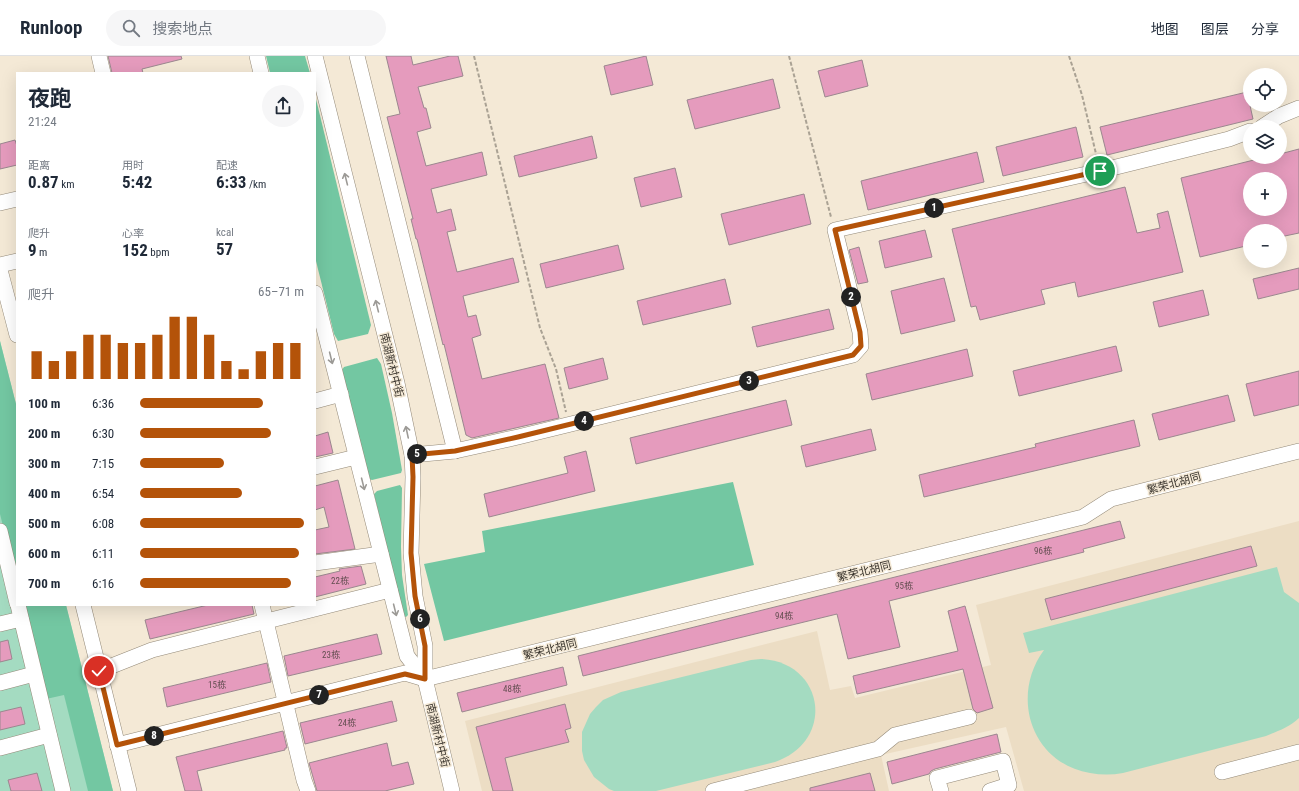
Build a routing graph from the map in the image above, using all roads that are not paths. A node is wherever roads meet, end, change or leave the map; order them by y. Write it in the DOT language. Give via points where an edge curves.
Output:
graph roads {
  1 [pos="98,56"];
  2 [pos="257,56"];
  3 [pos="315,56"];
  4 [pos="357,56"];
  5 [pos="103,72"];
  6 [pos="261,72"];
  7 [pos="1299,108"];
  8 [pos="1273,120"];
  9 [pos="1243,134"];
  10 [pos="16,199"];
  11 [pos="0,203"];
  12 [pos="16,261"];
  13 [pos="0,265"];
  14 [pos="0,270"];
  15 [pos="316,301"];
  16 [pos="16,327"];
  17 [pos="320,331"];
  18 [pos="341,394"];
  19 [pos="316,400"];
  20 [pos="455,451"];
  21 [pos="1299,452"];
  22 [pos="412,455"];
  23 [pos="356,457"];
  24 [pos="316,467"];
  25 [pos="0,531"];
  26 [pos="381,554"];
  27 [pos="316,563"];
  28 [pos="5,570"];
  29 [pos="390,590"];
  30 [pos="16,603"];
  31 [pos="83,606"];
  32 [pos="262,606"];
  33 [pos="18,609"];
  34 [pos="266,621"];
  35 [pos="0,624"];
  36 [pos="99,671"];
  37 [pos="34,674"];
  38 [pos="425,679"];
  39 [pos="0,683"];
  40 [pos="286,703"];
  41 [pos="969,717"];
  42 [pos="49,736"];
  43 [pos="117,745"];
  44 [pos="0,748"];
  45 [pos="1299,752"];
  46 [pos="1222,772"];
  47 [pos="62,791"];
  48 [pos="128,791"];
  49 [pos="308,791"];
  50 [pos="452,791"];
  51 [pos="713,791"];
  52 [pos="941,791"];
  53 [pos="990,791"];
  1 -- 5 [label="street"];
  2 -- 6 [label="street"];
  22 -- 3 [label="street, 南湖新村中街, one-way" via="397,384"];
  4 -- 20 [label="street"];
  7 -- 8 [label="street"];
  9 -- 20 [label="street" via="1100,171 835,230 860,332 861,346 853,355"];
  10 -- 11 [label="street"];
  12 -- 13 [label="street"];
  14 -- 16 [label="street"];
  15 -- 17 [label="street, 南湖新村中街"];
  17 -- 18 [label="street, 南湖新村中街, one-way"];
  18 -- 19 [label="street"];
  18 -- 23 [label="street, 南湖新村中街"];
  20 -- 22 [label="street"];
  21 -- 38 [label="street, 繁荣北胡同" via="1111,500 1083,517"];
  22 -- 38 [label="street, 南湖新村中街" via="411,553 415,596 425,646"];
  23 -- 24 [label="street"];
  23 -- 26 [label="street, 南湖新村中街, one-way"];
  25 -- 28 [label="street"];
  26 -- 27 [label="street"];
  26 -- 29 [label="street, 南湖新村中街"];
  28 -- 30 [label="street"];
  29 -- 34 [label="street"];
  29 -- 38 [label="street, 南湖新村中街, one-way" via="407,656"];
  31 -- 36 [label="street"];
  32 -- 34 [label="street"];
  33 -- 35 [label="street"];
  33 -- 37 [label="street"];
  34 -- 36 [label="street" via="152,650"];
  34 -- 40 [label="street"];
  36 -- 43 [label="street"];
  37 -- 39 [label="street"];
  37 -- 42 [label="street"];
  38 -- 40 [label="street" via="405,674"];
  38 -- 50 [label="street, 南湖新村中街"];
  40 -- 43 [label="street"];
  40 -- 49 [label="street"];
  41 -- 51 [label="street" via="895,735 878,749"];
  42 -- 44 [label="street"];
  42 -- 47 [label="street"];
  43 -- 48 [label="street"];
  45 -- 46 [label="street"];
  52 -- 53 [label="street" via="938,778 1003,761 1009,785"];
}
